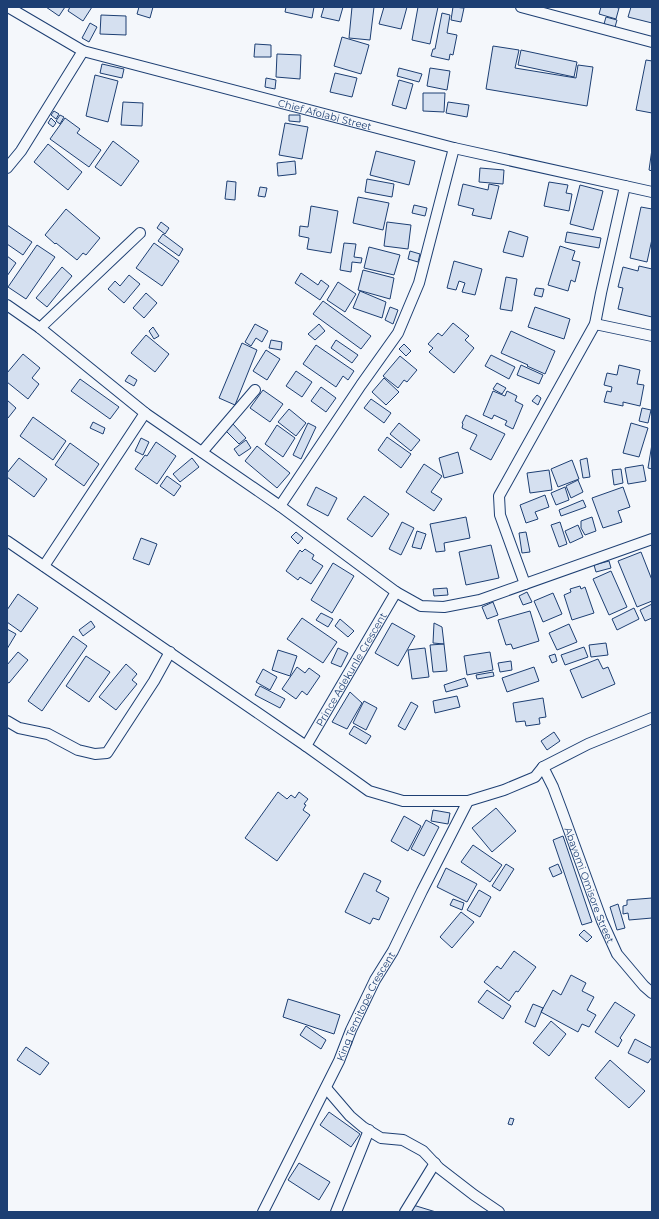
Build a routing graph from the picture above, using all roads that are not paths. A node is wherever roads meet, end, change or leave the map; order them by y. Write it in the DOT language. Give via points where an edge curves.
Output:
graph roads {
  1 [pos="8,7"];
  2 [pos="525,7"];
  3 [pos="652,42"];
  4 [pos="83,51"];
  5 [pos="454,148"];
  6 [pos="7,168"];
  7 [pos="625,186"];
  8 [pos="652,192"];
  9 [pos="140,232"];
  10 [pos="7,305"];
  11 [pos="595,324"];
  12 [pos="40,328"];
  13 [pos="652,336"];
  14 [pos="255,390"];
  15 [pos="146,413"];
  16 [pos="202,452"];
  17 [pos="280,506"];
  18 [pos="652,539"];
  19 [pos="7,541"];
  20 [pos="44,566"];
  21 [pos="525,584"];
  22 [pos="396,592"];
  23 [pos="170,652"];
  24 [pos="652,718"];
  25 [pos="7,721"];
  26 [pos="306,746"];
  27 [pos="543,767"];
  28 [pos="468,801"];
  29 [pos="652,993"];
  30 [pos="326,1088"];
  31 [pos="369,1130"];
  32 [pos="435,1163"];
  33 [pos="263,1212"];
  34 [pos="336,1212"];
  35 [pos="405,1212"];
  36 [pos="499,1212"];
  1 -- 4 [label="street, Chief Afolabi Street"];
  2 -- 3 [label="street"];
  4 -- 5 [label="street, Chief Afolabi Street"];
  4 -- 6 [label="street" via="21,151"];
  5 -- 7 [label="street, Chief Afolabi Street"];
  5 -- 17 [label="street" via="419,284 398,333"];
  7 -- 8 [label="street, Chief Afolabi Street"];
  7 -- 11 [label="street"];
  9 -- 12 [label="street"];
  10 -- 12 [label="street"];
  11 -- 13 [label="street"];
  11 -- 21 [label="street" via="499,496 500,515"];
  12 -- 15 [label="street"];
  14 -- 16 [label="street"];
  15 -- 16 [label="street"];
  15 -- 20 [label="street"];
  16 -- 17 [label="street"];
  17 -- 22 [label="street"];
  18 -- 21 [label="street"];
  19 -- 20 [label="street"];
  20 -- 23 [label="street"];
  21 -- 22 [label="street" via="480,600 444,607 421,606"];
  22 -- 26 [label="street, Prince Adekunle Crescent"];
  23 -- 25 [label="street" via="107,753 95,754 78,750 48,734 19,728"];
  23 -- 26 [label="street"];
  24 -- 27 [label="street" via="588,744"];
  26 -- 28 [label="street" via="369,791 403,801"];
  27 -- 28 [label="street" via="535,777"];
  27 -- 29 [label="street, Abayomi Omisore Street" via="553,787 602,922 617,954"];
  28 -- 30 [label="street, King Temitope Crescent" via="393,951 375,980"];
  30 -- 31 [label="street" via="350,1116"];
  30 -- 33 [label="street, King Temitope Crescent"];
  31 -- 32 [label="street" via="381,1138 403,1140 423,1151"];
  31 -- 34 [label="street"];
  32 -- 35 [label="street"];
  32 -- 36 [label="street"];
}
